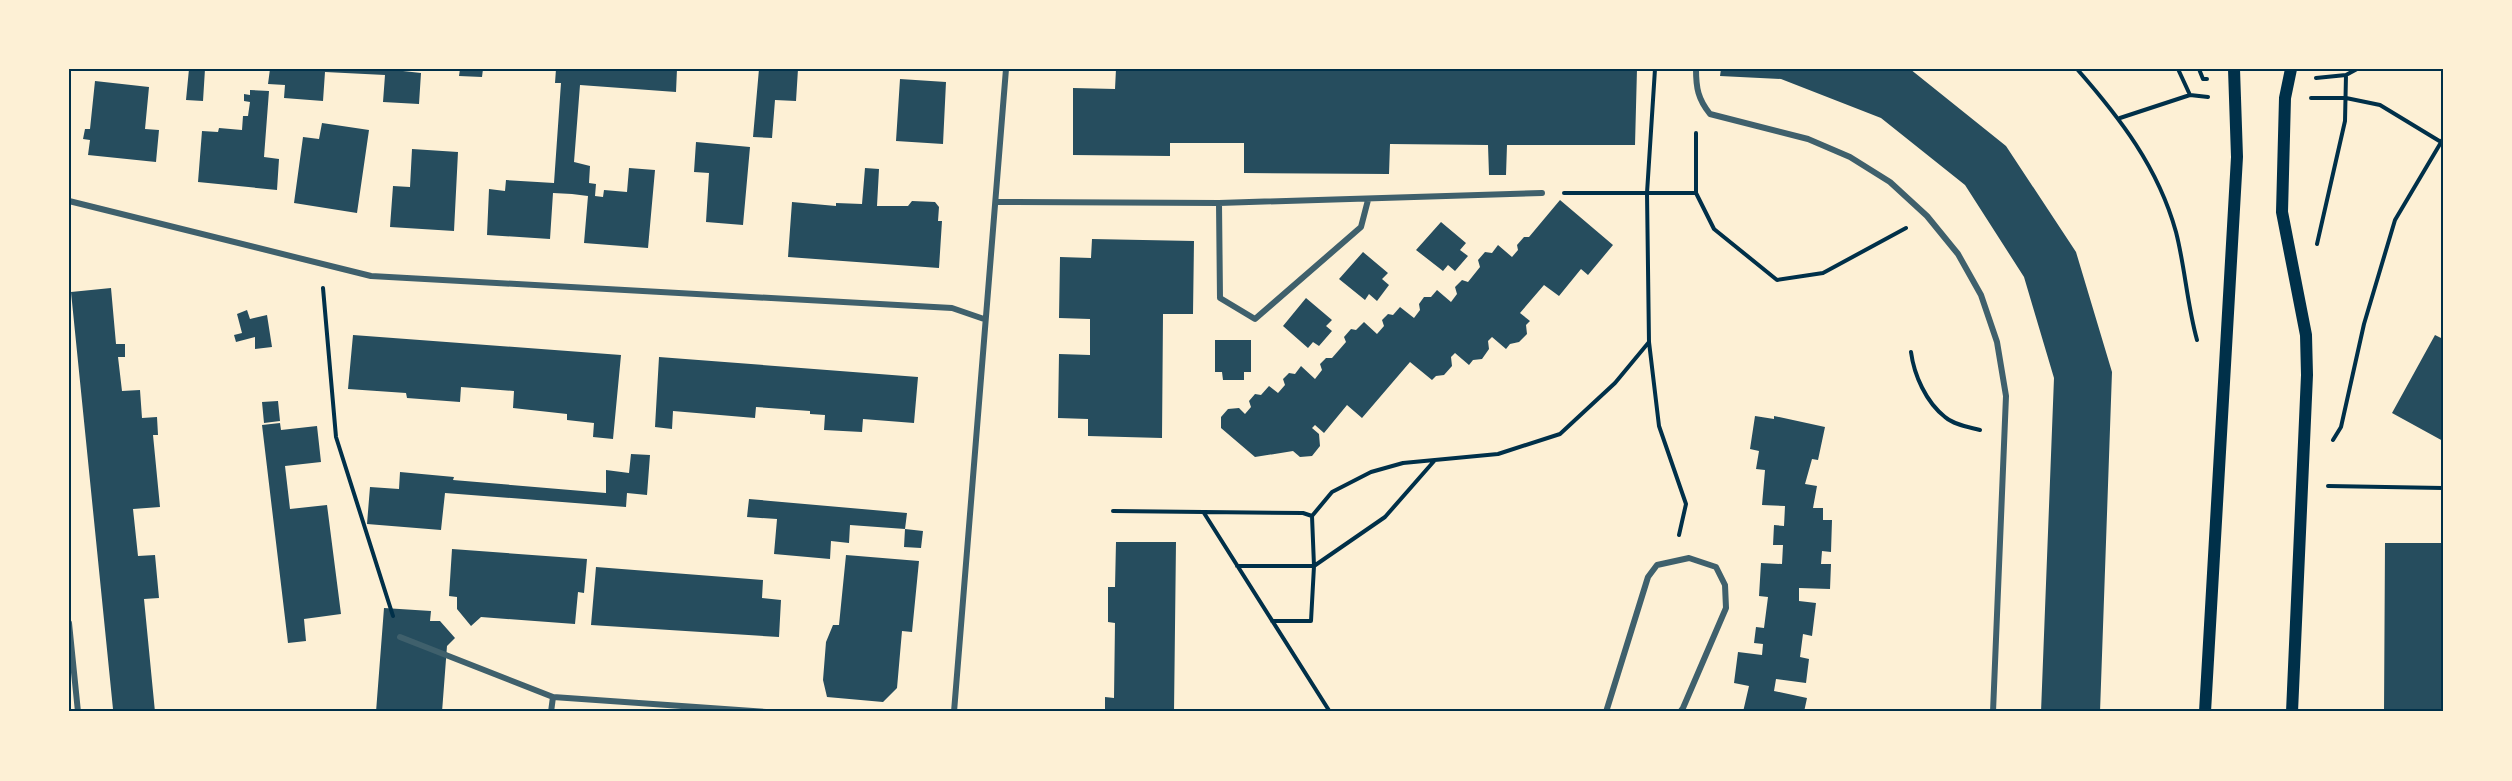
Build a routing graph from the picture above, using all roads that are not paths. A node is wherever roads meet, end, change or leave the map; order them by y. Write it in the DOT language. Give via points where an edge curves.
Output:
graph roads {
  1 [pos="1006,69"];
  2 [pos="1696,69"];
  3 [pos="2234,69"];
  4 [pos="2291,69"];
  5 [pos="1542,193"];
  6 [pos="1368,200"];
  7 [pos="69,201"];
  8 [pos="996,202"];
  9 [pos="1220,203"];
  10 [pos="984,319"];
  11 [pos="69,623"];
  12 [pos="400,637"];
  13 [pos="553,697"];
  14 [pos="78,712"];
  15 [pos="551,712"];
  16 [pos="766,712"];
  17 [pos="954,712"];
  18 [pos="1606,712"];
  19 [pos="1680,712"];
  20 [pos="1993,712"];
  21 [pos="2205,712"];
  22 [pos="2292,712"];
  1 -- 8 [label="street"];
  2 -- 20 [label="street" via="1696,87 1710,114 1808,139 1850,157 1890,182 1927,216 1958,254 1981,295 1997,342 2006,396"];
  3 -- 21 [label="main road" via="2236,157"];
  4 -- 22 [label="main road" via="2285,99 2282,212 2306,335"];
  5 -- 6 [label="street"];
  6 -- 9 [label="street"];
  6 -- 9 [label="street" via="1361,227 1255,319 1220,298"];
  7 -- 10 [label="street" via="371,276 952,308"];
  8 -- 9 [label="street"];
  8 -- 10 [label="street"];
  10 -- 17 [label="street"];
  11 -- 14 [label="street"];
  12 -- 13 [label="street"];
  13 -- 15 [label="street"];
  13 -- 16 [label="street"];
  18 -- 19 [label="street" via="1648,577 1657,565 1689,558 1716,567 1725,585 1726,608"];
}
